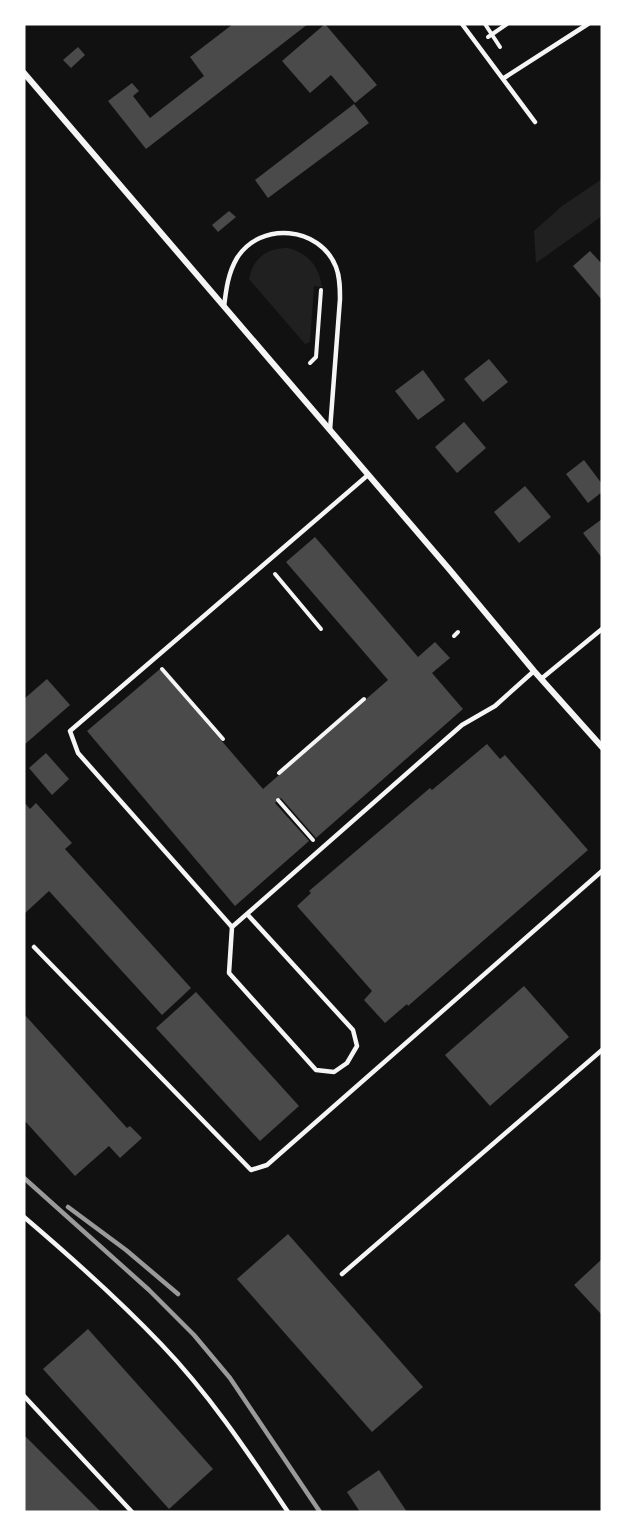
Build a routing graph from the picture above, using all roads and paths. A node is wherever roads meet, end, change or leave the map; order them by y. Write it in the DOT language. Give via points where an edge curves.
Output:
graph roads {
  1 [pos="462,24"];
  2 [pos="485,24"];
  3 [pos="507,24"];
  4 [pos="588,24"];
  5 [pos="492,34"];
  6 [pos="479,46"];
  7 [pos="501,47"];
  8 [pos="25,75"];
  9 [pos="504,78"];
  10 [pos="535,122"];
  11 [pos="321,290"];
  12 [pos="224,307"];
  13 [pos="310,363"];
  14 [pos="330,430"];
  15 [pos="368,474"];
  16 [pos="273,572"];
  17 [pos="321,629"];
  18 [pos="602,629"];
  19 [pos="153,659"];
  20 [pos="534,671"];
  21 [pos="541,678"];
  22 [pos="364,699"];
  23 [pos="223,738"];
  24 [pos="602,747"];
  25 [pos="279,773"];
  26 [pos="278,800"];
  27 [pos="321,849"];
  28 [pos="602,871"];
  29 [pos="248,914"];
  30 [pos="232,927"];
  31 [pos="34,947"];
  32 [pos="602,1050"];
  33 [pos="24,1216"];
  34 [pos="342,1274"];
  35 [pos="24,1396"];
  36 [pos="132,1512"];
  37 [pos="288,1512"];
  1 -- 6 [label="lane"];
  2 -- 5 [label="path"];
  3 -- 5 [label="path"];
  4 -- 9 [label="lane"];
  5 -- 6 [label="path"];
  5 -- 7 [label="path"];
  6 -- 9 [label="lane"];
  8 -- 12 [label="street"];
  9 -- 10 [label="lane"];
  11 -- 13 [label="path" via="316,357"];
  12 -- 14 [label="street"];
  12 -- 14 [label="lane" via="230,273 237,258 255,240 280,232 293,233 318,244 329,255 340,282"];
  14 -- 15 [label="street"];
  15 -- 19 [label="lane"];
  15 -- 20 [label="street"];
  16 -- 17 [label="path"];
  18 -- 21 [label="lane"];
  19 -- 23 [label="path"];
  19 -- 30 [label="lane" via="70,731 78,753"];
  20 -- 21 [label="street"];
  20 -- 27 [label="lane" via="495,706 462,725"];
  21 -- 24 [label="street"];
  22 -- 25 [label="path"];
  26 -- 27 [label="path"];
  27 -- 29 [label="lane"];
  28 -- 31 [label="lane" via="267,1165 251,1170"];
  29 -- 30 [label="lane"];
  29 -- 30 [label="lane" via="352,1030 357,1046 347,1063 334,1072 316,1070 229,973"];
  32 -- 34 [label="lane"];
  33 -- 37 [label="lane" via="162,1344 210,1401"];
  35 -- 36 [label="lane"];
}
